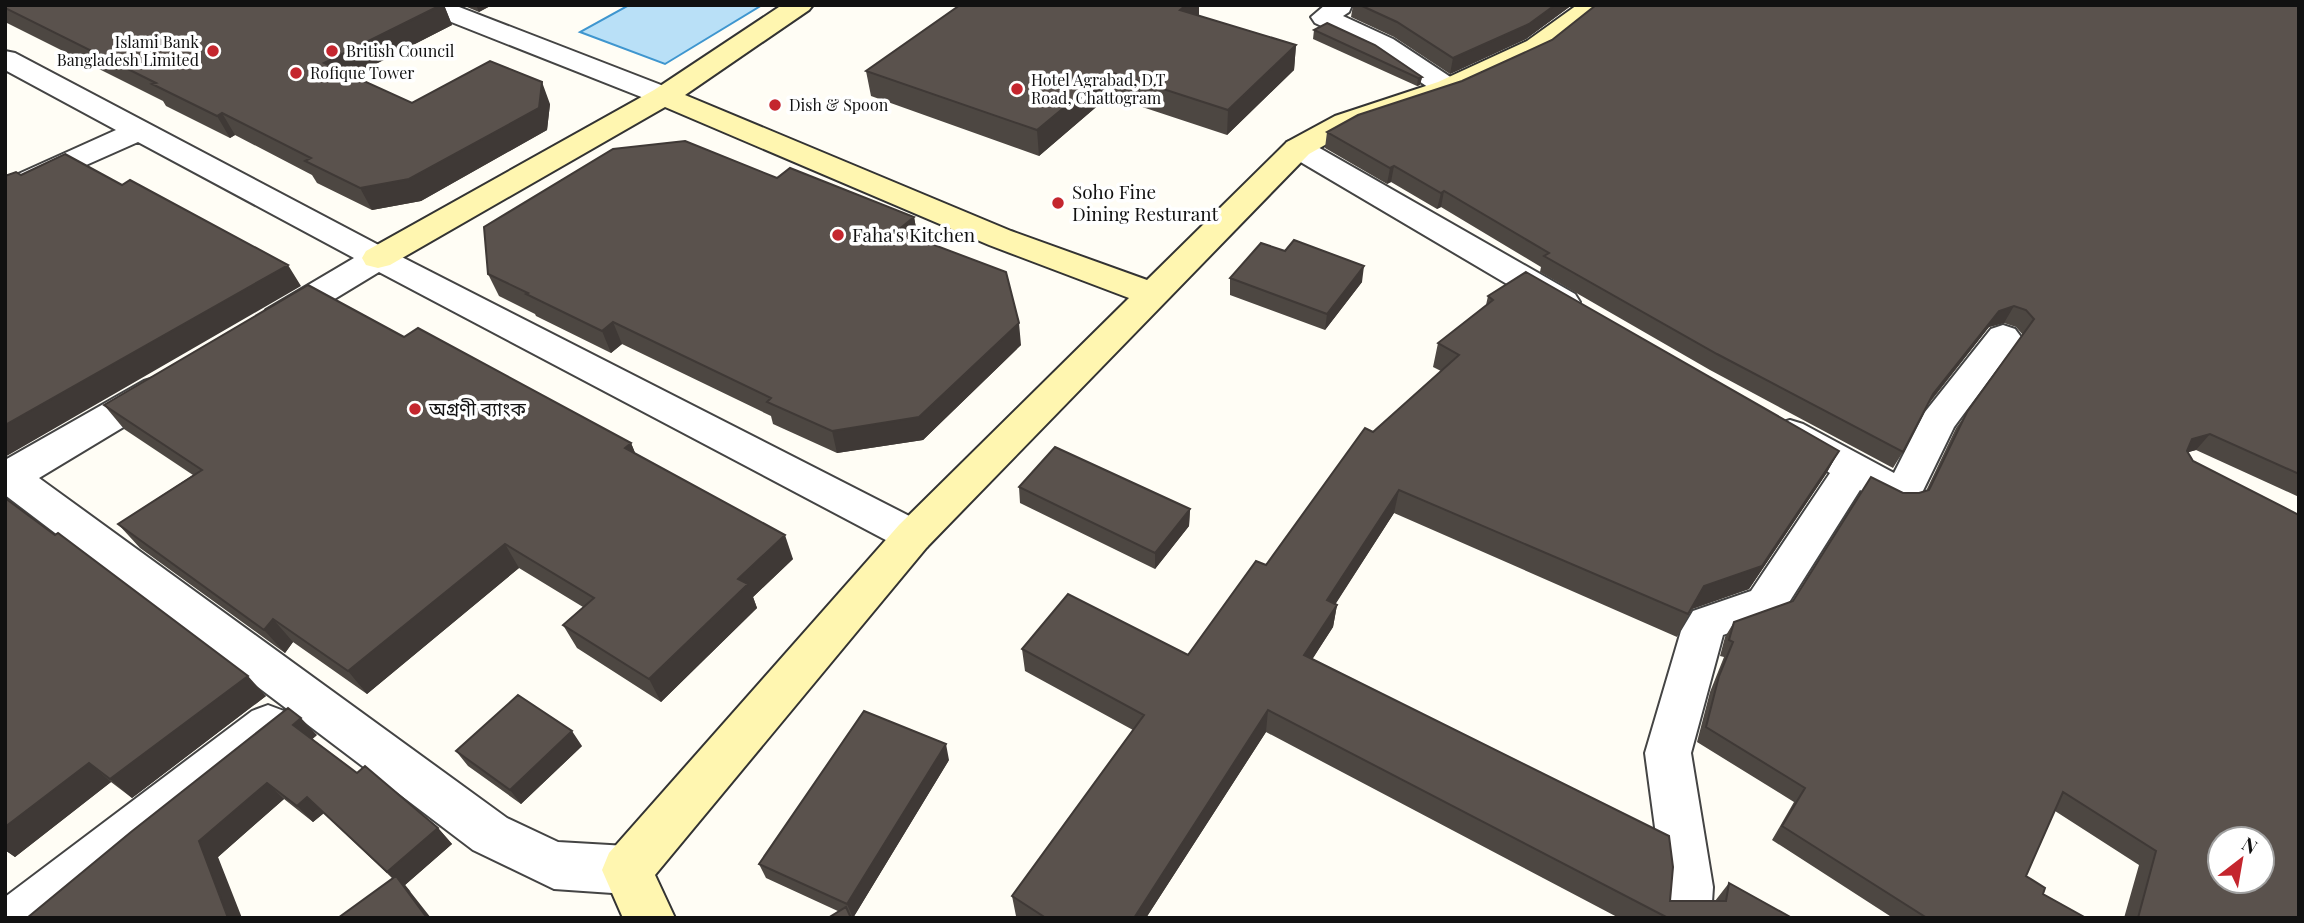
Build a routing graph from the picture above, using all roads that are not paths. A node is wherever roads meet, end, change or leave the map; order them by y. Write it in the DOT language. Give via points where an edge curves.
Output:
graph roads {
  1 [pos="430,5"];
  2 [pos="800,5"];
  3 [pos="1339,5"];
  4 [pos="1594,5"];
  5 [pos="5,59"];
  6 [pos="1448,88"];
  7 [pos="664,96"];
  8 [pos="139,130"];
  9 [pos="1298,148"];
  10 [pos="5,192"];
  11 [pos="378,258"];
  12 [pos="1152,294"];
  13 [pos="1585,315"];
  14 [pos="248,336"];
  15 [pos="2003,337"];
  16 [pos="188,371"];
  17 [pos="1759,417"];
  18 [pos="1852,468"];
  19 [pos="8,475"];
  20 [pos="913,536"];
  21 [pos="305,695"];
  22 [pos="627,870"];
  23 [pos="19,918"];
  24 [pos="649,918"];
  25 [pos="1685,918"];
  1 -- 7 [label="street"];
  2 -- 7 [label="street"];
  3 -- 6 [label="street" via="1324,17 1384,45"];
  4 -- 6 [label="street" via="1537,47"];
  5 -- 8 [label="street"];
  6 -- 9 [label="street" via="1345,122"];
  7 -- 11 [label="street"];
  7 -- 12 [label="street" via="1000,238"];
  8 -- 10 [label="street"];
  8 -- 11 [label="street"];
  9 -- 12 [label="street"];
  9 -- 13 [label="street"];
  11 -- 14 [label="street"];
  11 -- 20 [label="street"];
  12 -- 20 [label="street"];
  15 -- 18 [label="street" via="1938,421 1902,495"];
  16 -- 19 [label="street"];
  17 -- 18 [label="street"];
  18 -- 25 [label="street" via="1766,603 1708,624 1703,631 1668,753 1688,887"];
  19 -- 21 [label="street"];
  20 -- 22 [label="street"];
  21 -- 22 [label="street" via="490,834 554,864"];
  21 -- 23 [label="street"];
  22 -- 24 [label="street"];
}
